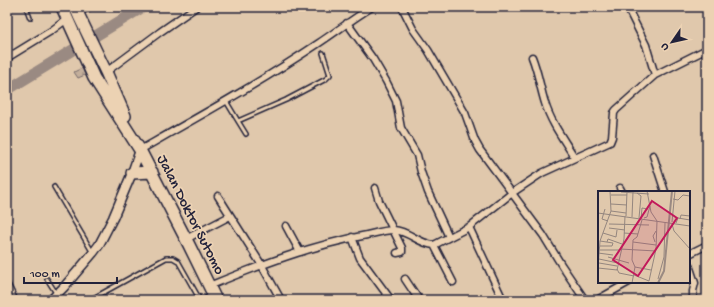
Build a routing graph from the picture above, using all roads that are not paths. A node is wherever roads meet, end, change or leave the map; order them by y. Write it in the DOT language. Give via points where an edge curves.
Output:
graph roads {
  1 [pos="26,7"];
  2 [pos="62,7"];
  3 [pos="90,7"];
  4 [pos="196,7"];
  5 [pos="372,7"];
  6 [pos="402,7"];
  7 [pos="627,7"];
  8 [pos="77,12"];
  9 [pos="30,18"];
  10 [pos="67,20"];
  11 [pos="347,23"];
  12 [pos="707,49"];
  13 [pos="323,53"];
  14 [pos="532,57"];
  15 [pos="7,58"];
  16 [pos="106,72"];
  17 [pos="655,74"];
  18 [pos="226,101"];
  19 [pos="238,121"];
  20 [pos="246,134"];
  21 [pos="138,147"];
  22 [pos="653,155"];
  23 [pos="575,158"];
  24 [pos="152,172"];
  25 [pos="132,173"];
  26 [pos="54,187"];
  27 [pos="375,188"];
  28 [pos="665,191"];
  29 [pos="512,193"];
  30 [pos="218,196"];
  31 [pos="230,216"];
  32 [pos="286,226"];
  33 [pos="469,227"];
  34 [pos="394,230"];
  35 [pos="449,237"];
  36 [pos="352,238"];
  37 [pos="186,239"];
  38 [pos="434,245"];
  39 [pos="707,246"];
  40 [pos="300,252"];
  41 [pos="93,253"];
  42 [pos="397,253"];
  43 [pos="690,254"];
  44 [pos="261,264"];
  45 [pos="690,267"];
  46 [pos="47,279"];
  47 [pos="404,279"];
  48 [pos="7,282"];
  49 [pos="453,282"];
  50 [pos="627,283"];
  51 [pos="213,293"];
  52 [pos="54,298"];
  53 [pos="16,300"];
  54 [pos="90,300"];
  55 [pos="201,300"];
  56 [pos="281,300"];
  57 [pos="391,300"];
  58 [pos="419,300"];
  59 [pos="503,300"];
  60 [pos="585,300"];
  61 [pos="597,300"];
  62 [pos="693,300"];
  1 -- 9 [label="lane"];
  2 -- 10 [label="highway, Jalan Doktor Sutomo"];
  3 -- 8 [label="street"];
  4 -- 16 [label="street"];
  5 -- 11 [label="street"];
  6 -- 29 [label="street" via="465,114 480,150"];
  7 -- 17 [label="street" via="646,45"];
  8 -- 16 [label="highway, Jalan Doktor Sutomo"];
  10 -- 15 [label="street"];
  10 -- 21 [label="highway, Jalan Doktor Sutomo" via="94,78"];
  11 -- 18 [label="street"];
  11 -- 35 [label="street" via="374,59 392,92 401,128 417,155 428,192"];
  12 -- 17 [label="street"];
  13 -- 19 [label="lane" via="330,75 326,79"];
  14 -- 23 [label="street" via="552,122"];
  16 -- 21 [label="highway, Jalan Doktor Sutomo"];
  17 -- 23 [label="street" via="616,110 610,142"];
  18 -- 19 [label="lane"];
  18 -- 21 [label="street"];
  19 -- 20 [label="lane"];
  21 -- 24 [label="highway, Jalan Doktor Sutomo"];
  21 -- 25 [label="street"];
  22 -- 28 [label="street"];
  23 -- 29 [label="street" via="542,173"];
  24 -- 25 [label="highway"];
  24 -- 37 [label="highway, Jalan Doktor Sutomo"];
  25 -- 41 [label="street"];
  26 -- 41 [label="lane"];
  27 -- 34 [label="street"];
  29 -- 33 [label="street"];
  29 -- 60 [label="street" via="550,245"];
  30 -- 31 [label="street"];
  31 -- 37 [label="street"];
  31 -- 44 [label="street"];
  32 -- 40 [label="street"];
  33 -- 35 [label="street"];
  33 -- 59 [label="street"];
  34 -- 36 [label="street"];
  34 -- 38 [label="street" via="409,234 428,245"];
  34 -- 42 [label="street" via="402,248 402,252"];
  35 -- 38 [label="street"];
  36 -- 40 [label="street"];
  36 -- 57 [label="street" via="360,258"];
  37 -- 51 [label="highway, Jalan Doktor Sutomo"];
  38 -- 49 [label="street"];
  39 -- 43 [label="street"];
  40 -- 44 [label="street"];
  41 -- 52 [label="street"];
  44 -- 51 [label="street"];
  44 -- 56 [label="street"];
  45 -- 62 [label="street" via="695,283"];
  46 -- 52 [label="lane"];
  47 -- 58 [label="street"];
  48 -- 53 [label="lane"];
  50 -- 61 [label="street"];
  51 -- 55 [label="lane"];
  54 -- 55 [label="lane" via="166,258 173,258 178,261"];
}
